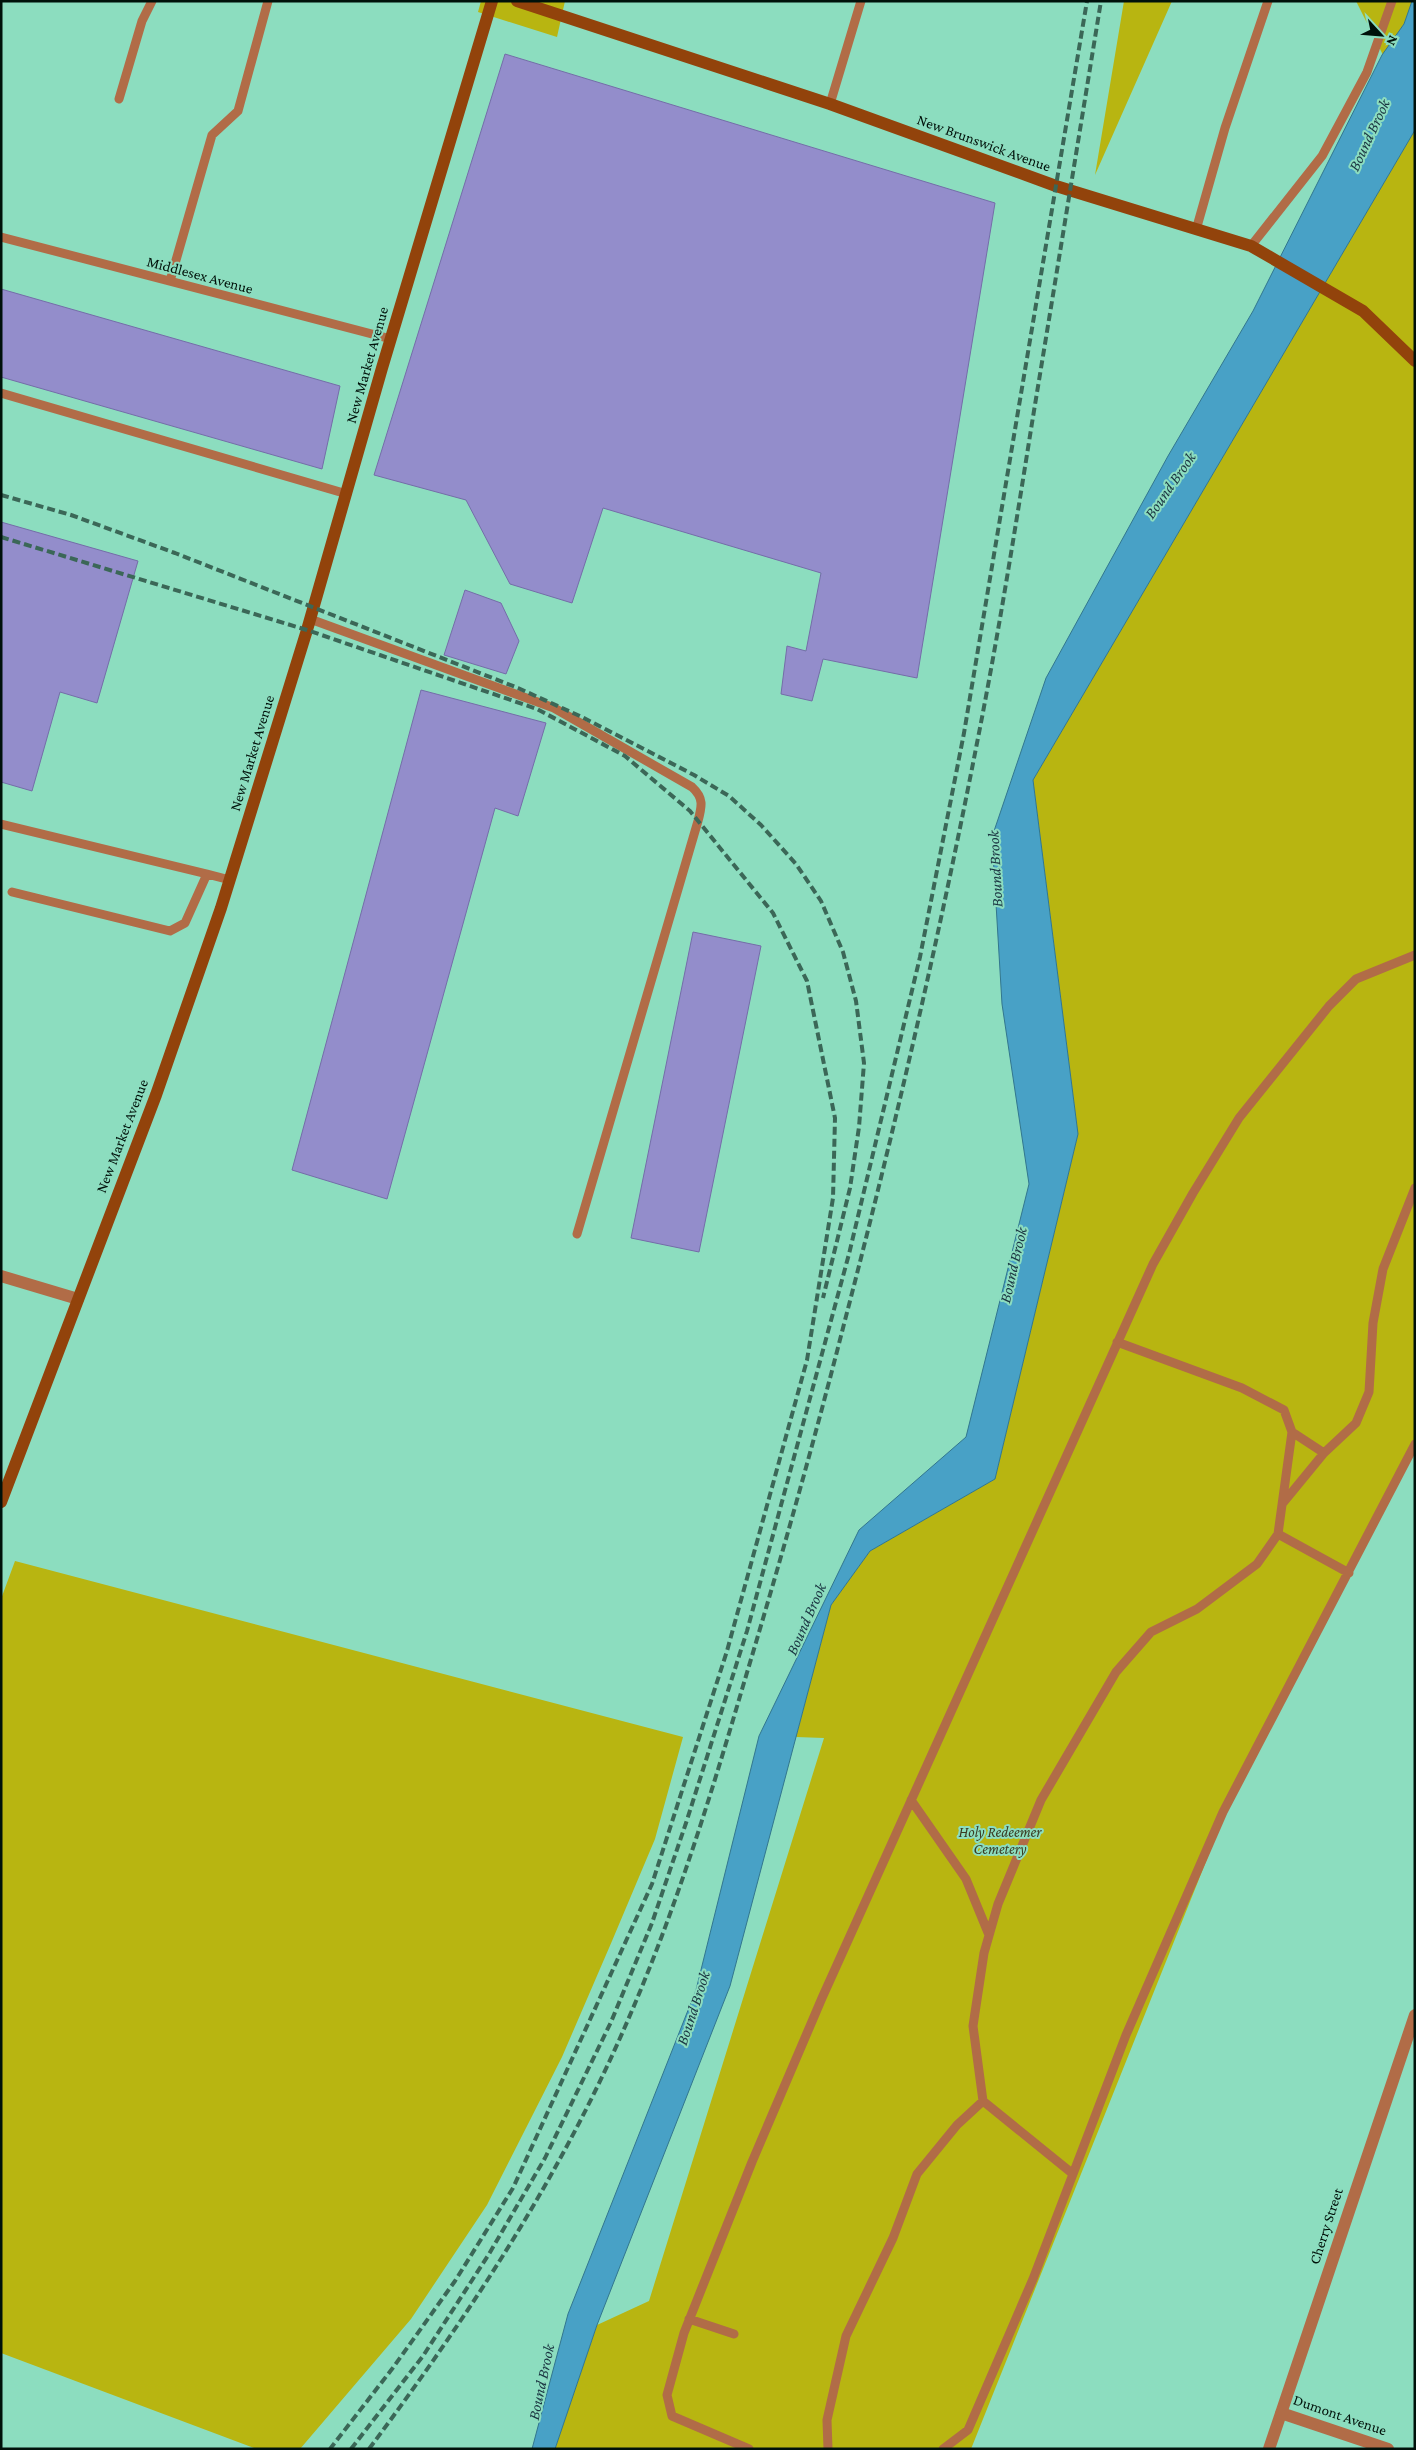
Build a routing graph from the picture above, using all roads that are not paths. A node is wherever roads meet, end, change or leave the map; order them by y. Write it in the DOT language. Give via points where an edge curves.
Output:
graph roads {
  1 [pos="152,1"];
  2 [pos="268,1"];
  3 [pos="492,1"];
  4 [pos="517,1"];
  5 [pos="861,1"];
  6 [pos="1268,1"];
  7 [pos="1392,1"];
  8 [pos="119,99"];
  9 [pos="830,104"];
  10 [pos="1196,230"];
  11 [pos="1,237"];
  12 [pos="1251,246"];
  13 [pos="170,281"];
  14 [pos="391,339"];
  15 [pos="1415,361"];
  16 [pos="1,393"];
  17 [pos="347,494"];
  18 [pos="310,619"];
  19 [pos="1,824"];
  20 [pos="207,874"];
  21 [pos="230,880"];
  22 [pos="12,892"];
  23 [pos="1415,955"];
  24 [pos="1415,1188"];
  25 [pos="577,1234"];
  26 [pos="1,1276"];
  27 [pos="78,1299"];
  28 [pos="1117,1342"];
  29 [pos="1292,1432"];
  30 [pos="1415,1444"];
  31 [pos="1324,1453"];
  32 [pos="1,1502"];
  33 [pos="1282,1504"];
  34 [pos="1278,1534"];
  35 [pos="1349,1573"];
  36 [pos="911,1800"];
  37 [pos="989,1935"];
  38 [pos="1415,2015"];
  39 [pos="983,2101"];
  40 [pos="1073,2174"];
  41 [pos="689,2318"];
  42 [pos="734,2334"];
  43 [pos="1281,2413"];
  44 [pos="749,2449"];
  45 [pos="828,2449"];
  46 [pos="943,2449"];
  47 [pos="1269,2449"];
  48 [pos="1388,2449"];
  1 -- 8 [label="lane" via="142,20"];
  2 -- 13 [label="lane" via="238,111 212,135"];
  3 -- 14 [label="main road, New Market Avenue"];
  4 -- 9 [label="main road, New Brunswick Avenue"];
  5 -- 9 [label="lane"];
  6 -- 10 [label="lane"];
  7 -- 12 [label="lane" via="1367,72 1322,156"];
  9 -- 10 [label="main road, New Brunswick Avenue" via="1056,186"];
  10 -- 12 [label="main road, New Brunswick Avenue"];
  11 -- 13 [label="lane, Middlesex Avenue"];
  12 -- 15 [label="main road, New Brunswick Avenue" via="1363,311"];
  13 -- 14 [label="lane, Middlesex Avenue"];
  14 -- 17 [label="main road, New Market Avenue"];
  16 -- 17 [label="lane"];
  17 -- 18 [label="main road, New Market Avenue"];
  18 -- 21 [label="main road, New Market Avenue"];
  18 -- 25 [label="lane" via="554,708 692,787 701,797 698,821"];
  19 -- 20 [label="lane"];
  20 -- 21 [label="lane"];
  20 -- 22 [label="lane" via="185,923 170,931"];
  21 -- 27 [label="main road, New Market Avenue" via="156,1095"];
  23 -- 28 [label="lane" via="1356,979 1285,1058 1239,1118 1193,1193 1153,1264"];
  24 -- 31 [label="lane" via="1383,1269 1372,1323 1369,1392 1356,1423"];
  26 -- 27 [label="street"];
  27 -- 32 [label="main road, New Market Avenue"];
  28 -- 29 [label="lane" via="1242,1388 1284,1410"];
  28 -- 36 [label="lane"];
  29 -- 31 [label="lane"];
  29 -- 33 [label="lane"];
  30 -- 35 [label="lane"];
  31 -- 33 [label="lane"];
  33 -- 34 [label="lane"];
  34 -- 35 [label="lane"];
  34 -- 37 [label="lane" via="1257,1564 1197,1609 1152,1632 1116,1672 1041,1800 998,1904"];
  35 -- 40 [label="lane" via="1223,1812 1126,2035"];
  36 -- 37 [label="lane" via="966,1878"];
  36 -- 41 [label="lane" via="810,2025"];
  37 -- 39 [label="lane" via="973,2026"];
  38 -- 43 [label="street, Cherry Street"];
  39 -- 40 [label="lane"];
  39 -- 45 [label="lane" via="957,2125 917,2174 893,2238 846,2336 827,2420"];
  40 -- 46 [label="lane" via="1034,2279 968,2430"];
  41 -- 42 [label="lane"];
  41 -- 44 [label="lane" via="667,2395 672,2416"];
  43 -- 47 [label="street, Cherry Street"];
  43 -- 48 [label="street, Dumont Avenue"];
}
